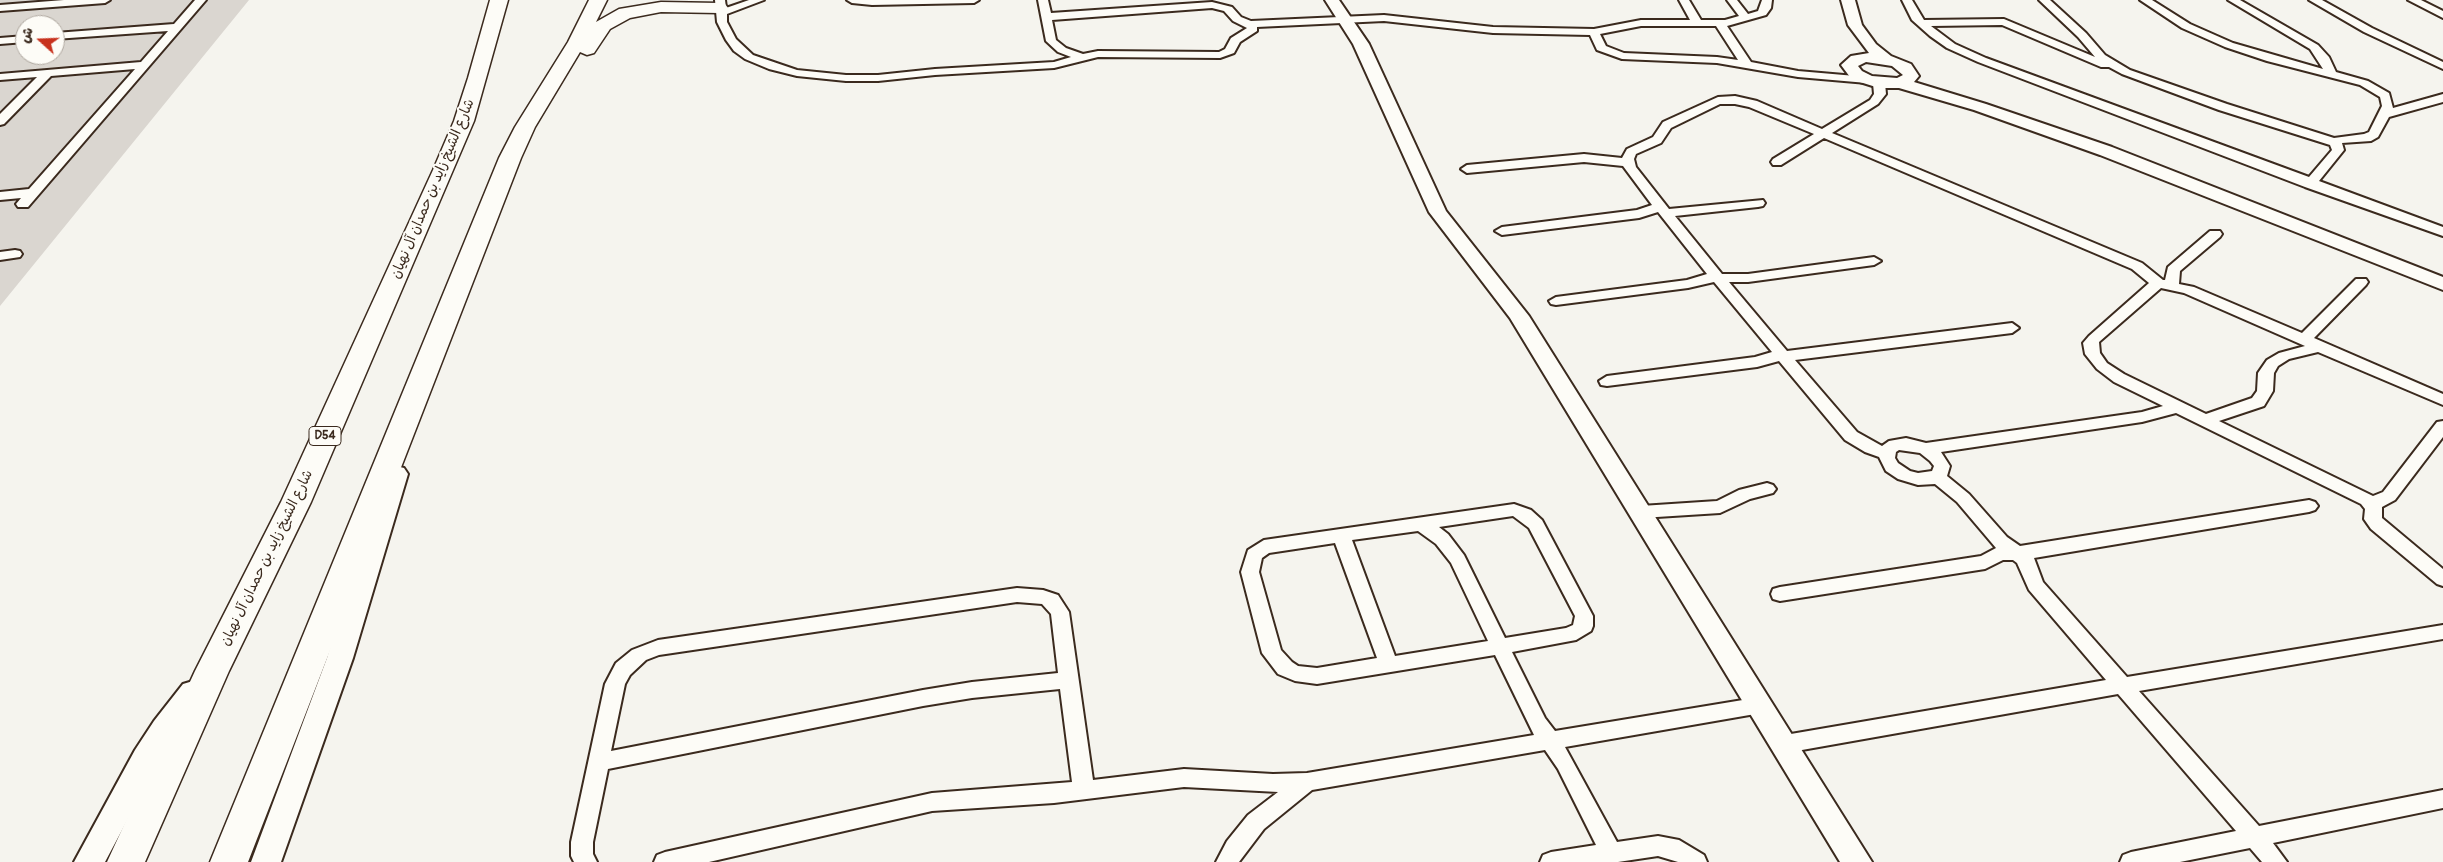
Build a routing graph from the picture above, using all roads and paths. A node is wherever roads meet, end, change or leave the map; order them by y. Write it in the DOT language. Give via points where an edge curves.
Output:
graph roads {
  1 [pos="105,0"];
  2 [pos="201,0"];
  3 [pos="498,0"];
  4 [pos="598,0"];
  5 [pos="759,0"];
  6 [pos="852,0"];
  7 [pos="974,0"];
  8 [pos="1043,0"];
  9 [pos="1332,0"];
  10 [pos="1684,0"];
  11 [pos="1732,0"];
  12 [pos="1767,0"];
  13 [pos="1835,0"];
  14 [pos="1848,0"];
  15 [pos="1907,0"];
  16 [pos="2044,0"];
  17 [pos="2145,0"];
  18 [pos="2234,0"];
  19 [pos="2314,0"];
  20 [pos="2413,0"];
  21 [pos="1220,3"];
  22 [pos="720,7"];
  23 [pos="0,8"];
  24 [pos="2443,14"];
  25 [pos="1046,17"];
  26 [pos="1746,18"];
  27 [pos="1345,19"];
  28 [pos="1250,24"];
  29 [pos="1698,24"];
  30 [pos="1720,24"];
  31 [pos="1921,24"];
  32 [pos="177,27"];
  33 [pos="1594,32"];
  34 [pos="65,35"];
  35 [pos="15,40"];
  36 [pos="0,41"];
  37 [pos="1080,58"];
  38 [pos="1884,58"];
  39 [pos="1855,62"];
  40 [pos="1746,64"];
  41 [pos="144,65"];
  42 [pos="2443,66"];
  43 [pos="2126,72"];
  44 [pos="48,73"];
  45 [pos="2332,74"];
  46 [pos="1819,76"];
  47 [pos="0,77"];
  48 [pos="1905,78"];
  49 [pos="1873,81"];
  50 [pos="2443,98"];
  51 [pos="2385,114"];
  52 [pos="0,121"];
  53 [pos="1823,134"];
  54 [pos="519,139"];
  55 [pos="2334,142"];
  56 [pos="1777,162"];
  57 [pos="1628,163"];
  58 [pos="1467,168"];
  59 [pos="2310,184"];
  60 [pos="33,193"];
  61 [pos="0,196"];
  62 [pos="1758,203"];
  63 [pos="24,204"];
  64 [pos="1663,210"];
  65 [pos="1502,231"];
  66 [pos="2443,232"];
  67 [pos="2215,234"];
  68 [pos="15,254"];
  69 [pos="0,256"];
  70 [pos="1874,261"];
  71 [pos="2443,276"];
  72 [pos="1717,277"];
  73 [pos="460,281"];
  74 [pos="2361,282"];
  75 [pos="2443,284"];
  76 [pos="2165,285"];
  77 [pos="1556,301"];
  78 [pos="2012,328"];
  79 [pos="2305,340"];
  80 [pos="2321,346"];
  81 [pos="1782,356"];
  82 [pos="1607,381"];
  83 [pos="2443,400"];
  84 [pos="2178,407"];
  85 [pos="2206,420"];
  86 [pos="2443,426"];
  87 [pos="1926,449"];
  88 [pos="1886,453"];
  89 [pos="1937,477"];
  90 [pos="1767,488"];
  91 [pos="2372,504"];
  92 [pos="2309,506"];
  93 [pos="1640,512"];
  94 [pos="1420,523"];
  95 [pos="1341,534"];
  96 [pos="2017,554"];
  97 [pos="2443,579"];
  98 [pos="1780,594"];
  99 [pos="2443,632"];
  100 [pos="1500,646"];
  101 [pos="1389,665"];
  102 [pos="212,671"];
  103 [pos="1069,680"];
  104 [pos="2122,686"];
  105 [pos="1761,705"];
  106 [pos="1549,741"];
  107 [pos="1785,744"];
  108 [pos="599,762"];
  109 [pos="1306,782"];
  110 [pos="1084,790"];
  111 [pos="2443,799"];
  112 [pos="2255,838"];
  113 [pos="1611,853"];
  114 [pos="89,862"];
  115 [pos="126,862"];
  116 [pos="229,862"];
  117 [pos="266,862"];
  118 [pos="586,862"];
  119 [pos="665,862"];
  120 [pos="1227,862"];
  121 [pos="1551,862"];
  122 [pos="1696,862"];
  123 [pos="1857,862"];
  124 [pos="2131,862"];
  125 [pos="2276,862"];
  1 -- 23 [label="street"];
  2 -- 32 [label="street"];
  3 -- 102 [label="highway, شارع الشيخ زايد بن حمدان آل نهيان / D54" via="478,78 444,170 296,502"];
  4 -- 54 [label="highway"];
  5 -- 22 [label="street"];
  6 -- 7 [label="street"];
  8 -- 25 [label="street"];
  9 -- 27 [label="street"];
  10 -- 29 [label="street"];
  11 -- 26 [label="street"];
  12 -- 26 [label="street" via="1764,11"];
  13 -- 39 [label="street" via="1840,18 1859,47"];
  14 -- 38 [label="street" via="1855,25 1871,48"];
  15 -- 31 [label="street"];
  16 -- 43 [label="street" via="2101,57"];
  17 -- 45 [label="street" via="2173,19 2222,42 2271,59"];
  18 -- 45 [label="street" via="2308,42 2324,56"];
  19 -- 42 [label="street"];
  20 -- 24 [label="street"];
  21 -- 25 [label="street"];
  21 -- 28 [label="street" via="1236,19"];
  22 -- 37 [label="street" via="734,45 743,54 773,67 811,75 878,78 1054,65"];
  22 -- 54 [label="highway" via="648,8 625,13 607,22 545,118"];
  25 -- 37 [label="street" via="1048,36 1054,45"];
  26 -- 30 [label="street"];
  27 -- 28 [label="street"];
  27 -- 33 [label="street" via="1403,20 1493,30"];
  27 -- 93 [label="street" via="1361,44 1438,212 1519,316"];
  28 -- 37 [label="street" via="1252,30 1238,38 1230,51 1223,54 1104,54"];
  29 -- 30 [label="street"];
  29 -- 33 [label="street" via="1641,23"];
  30 -- 40 [label="street"];
  31 -- 43 [label="street" via="2004,22"];
  31 -- 59 [label="street" via="1946,43 1982,60"];
  32 -- 34 [label="street"];
  32 -- 41 [label="street"];
  33 -- 40 [label="street" via="1599,45 1616,54"];
  35 -- 36 [label="street"];
  38 -- 39 [label="street"];
  38 -- 48 [label="street" via="1901,64"];
  39 -- 46 [label="street" via="1837,73"];
  39 -- 49 [label="street" via="1856,74"];
  40 -- 46 [label="street"];
  41 -- 44 [label="street"];
  41 -- 60 [label="street"];
  43 -- 55 [label="street"];
  44 -- 47 [label="street"];
  44 -- 52 [label="street"];
  45 -- 51 [label="street" via="2382,91 2388,102"];
  46 -- 49 [label="street"];
  48 -- 49 [label="street"];
  48 -- 71 [label="street" via="2095,141"];
  48 -- 75 [label="street" via="2106,151"];
  49 -- 53 [label="street" via="1880,94 1874,102"];
  50 -- 51 [label="street"];
  51 -- 55 [label="street" via="2371,136"];
  53 -- 56 [label="street"];
  53 -- 57 [label="street" via="1752,104 1723,100 1667,125 1657,140 1631,152"];
  53 -- 76 [label="street" via="2137,266"];
  54 -- 73 [label="highway"];
  55 -- 59 [label="street" via="2338,150"];
  57 -- 58 [label="street" via="1584,158"];
  57 -- 64 [label="street"];
  59 -- 66 [label="street"];
  60 -- 61 [label="street"];
  60 -- 63 [label="street"];
  62 -- 64 [label="street"];
  64 -- 65 [label="street"];
  64 -- 72 [label="street"];
  67 -- 76 [label="street" via="2173,270"];
  68 -- 69 [label="street"];
  70 -- 72 [label="street" via="1748,278"];
  72 -- 77 [label="street" via="1688,284"];
  72 -- 81 [label="street"];
  73 -- 116 [label="highway"];
  73 -- 117 [label="street" via="459,300 402,458 340,658"];
  74 -- 79 [label="street"];
  76 -- 79 [label="street" via="2189,290"];
  76 -- 84 [label="street" via="2094,339 2091,348 2097,360 2110,372"];
  78 -- 81 [label="street"];
  79 -- 80 [label="street"];
  80 -- 83 [label="street"];
  80 -- 85 [label="street" via="2284,356 2272,363 2266,373 2265,391 2258,402"];
  81 -- 82 [label="street"];
  81 -- 88 [label="street" via="1850,436"];
  84 -- 85 [label="street"];
  84 -- 87 [label="street" via="2142,417"];
  85 -- 91 [label="street"];
  86 -- 91 [label="street" via="2389,496"];
  87 -- 88 [label="street" via="1900,444"];
  87 -- 89 [label="street" via="1940,462 1942,470"];
  88 -- 89 [label="street" via="1888,462 1904,475 1918,479"];
  89 -- 96 [label="street" via="1963,498 2001,542"];
  90 -- 93 [label="street" via="1744,494 1720,507"];
  91 -- 97 [label="street" via="2375,511 2372,519 2377,525"];
  92 -- 96 [label="street"];
  93 -- 105 [label="street"];
  94 -- 95 [label="street"];
  94 -- 100 [label="street" via="1442,540 1458,560"];
  94 -- 100 [label="street" via="1508,510 1525,514 1536,524 1584,616 1584,626 1569,635"];
  95 -- 101 [label="street"];
  95 -- 101 [label="street" via="1272,544 1254,555 1250,572 1272,653 1285,668 1306,676"];
  96 -- 98 [label="street" via="2000,553 1985,562"];
  96 -- 104 [label="street" via="2028,562 2035,584"];
  99 -- 104 [label="street"];
  100 -- 101 [label="street"];
  100 -- 106 [label="street"];
  102 -- 114 [label="street" via="187,699 150,752"];
  102 -- 115 [label="highway, شارع الشيخ زايد بن حمدان آل نهيان / D54"];
  103 -- 108 [label="street" via="923,698"];
  103 -- 108 [label="street" via="1060,612 1051,600 1035,595 1017,595 658,648 634,658 618,676"];
  103 -- 110 [label="street"];
  104 -- 107 [label="street"];
  104 -- 112 [label="street"];
  105 -- 106 [label="street"];
  105 -- 107 [label="street"];
  106 -- 109 [label="street"];
  106 -- 113 [label="street" via="1565,763"];
  107 -- 123 [label="street"];
  108 -- 118 [label="street" via="582,842 582,856"];
  109 -- 110 [label="street" via="1184,778"];
  109 -- 120 [label="street" via="1256,822 1234,848"];
  110 -- 119 [label="street" via="924,804"];
  111 -- 112 [label="street"];
  112 -- 124 [label="street"];
  112 -- 125 [label="street"];
  113 -- 121 [label="street"];
  113 -- 122 [label="street" via="1668,847"];
}
